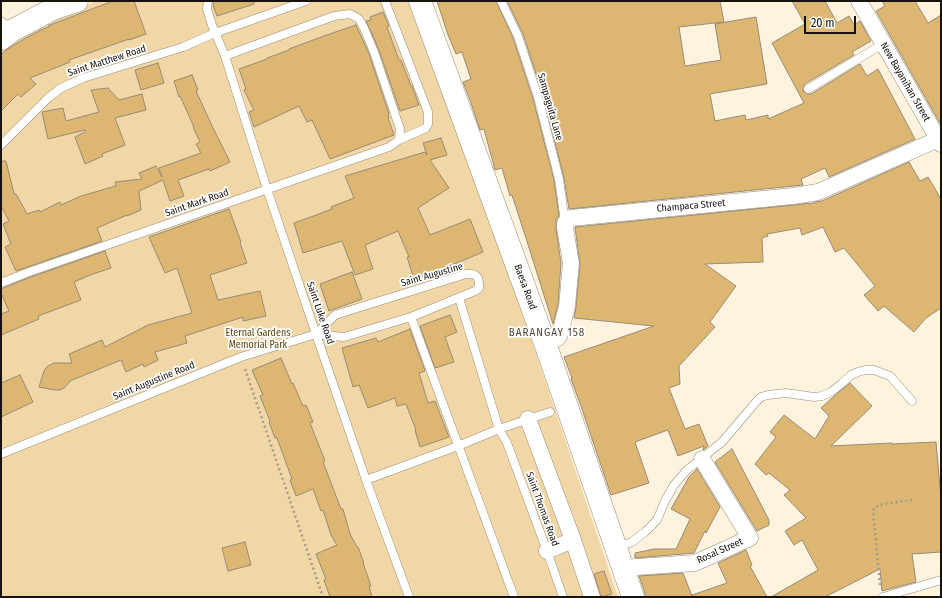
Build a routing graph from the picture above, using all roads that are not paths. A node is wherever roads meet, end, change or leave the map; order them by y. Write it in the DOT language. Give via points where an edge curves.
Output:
graph roads {
  1 [pos="76,1"];
  2 [pos="208,1"];
  3 [pos="306,1"];
  4 [pos="384,1"];
  5 [pos="420,1"];
  6 [pos="502,1"];
  7 [pos="858,1"];
  8 [pos="5,30"];
  9 [pos="215,33"];
  10 [pos="883,44"];
  11 [pos="225,56"];
  12 [pos="808,89"];
  13 [pos="399,140"];
  14 [pos="940,140"];
  15 [pos="1,145"];
  16 [pos="267,189"];
  17 [pos="566,223"];
  18 [pos="1,283"];
  19 [pos="459,298"];
  20 [pos="412,317"];
  21 [pos="316,334"];
  22 [pos="545,343"];
  23 [pos="912,401"];
  24 [pos="550,412"];
  25 [pos="528,419"];
  26 [pos="499,429"];
  27 [pos="458,446"];
  28 [pos="1,454"];
  29 [pos="702,459"];
  30 [pos="366,480"];
  31 [pos="573,540"];
  32 [pos="547,551"];
  33 [pos="619,558"];
  34 [pos="941,580"];
  35 [pos="882,593"];
  36 [pos="409,597"];
  37 [pos="514,597"];
  38 [pos="563,597"];
  39 [pos="592,597"];
  40 [pos="633,597"];
  1 -- 8 [label="main road"];
  2 -- 9 [label="lane, Saint Luke Road" via="207,9"];
  3 -- 9 [label="lane, Saint Matthew Road"];
  4 -- 13 [label="lane, Saint Mark Road" via="428,112 426,128"];
  5 -- 22 [label="main road, Baesa Road"];
  6 -- 17 [label="lane, Sampaguita Lane" via="518,36 538,97 559,179"];
  7 -- 10 [label="street, New Bayanihan Street"];
  9 -- 11 [label="lane, Saint Luke Road"];
  9 -- 15 [label="lane, Saint Matthew Road" via="183,47 83,78 61,88"];
  10 -- 12 [label="lane"];
  10 -- 14 [label="street, New Bayanihan Street"];
  11 -- 13 [label="lane" via="334,16 350,14 359,20 374,52 400,129"];
  11 -- 16 [label="lane, Saint Luke Road"];
  13 -- 16 [label="lane, Saint Mark Road" via="389,146"];
  14 -- 17 [label="street, Champaca Street" via="818,192 571,218"];
  16 -- 18 [label="lane, Saint Mark Road"];
  16 -- 21 [label="lane, Saint Luke Road"];
  17 -- 22 [label="street" via="571,263 567,306 558,338"];
  19 -- 20 [label="lane, Saint Augustine"];
  19 -- 21 [label="lane, Saint Augustine" via="479,288 475,275 466,274 335,315"];
  19 -- 26 [label="lane, Saint Thomas Road"];
  20 -- 21 [label="lane, Saint Augustine" via="344,337"];
  20 -- 27 [label="lane"];
  21 -- 28 [label="lane, Saint Augustine Road" via="241,357"];
  21 -- 30 [label="lane, Saint Luke Road"];
  22 -- 33 [label="main road, Baesa Road"];
  23 -- 29 [label="lane" via="890,376 874,370 858,372 822,396 807,397 786,393 768,395 761,397 722,442"];
  24 -- 25 [label="lane"];
  25 -- 26 [label="lane"];
  25 -- 31 [label="street"];
  26 -- 27 [label="lane"];
  26 -- 32 [label="lane, Saint Thomas Road" via="507,443"];
  27 -- 30 [label="lane"];
  27 -- 37 [label="lane"];
  29 -- 33 [label="lane" via="674,485 657,520 632,542"];
  29 -- 33 [label="street, Rosal Street" via="750,538 695,564"];
  30 -- 36 [label="lane, Saint Luke Road"];
  31 -- 32 [label="street"];
  31 -- 39 [label="street"];
  32 -- 38 [label="lane, Saint Thomas Road"];
  33 -- 40 [label="main road, Baesa Road"];
  34 -- 35 [label="lane"];
}
